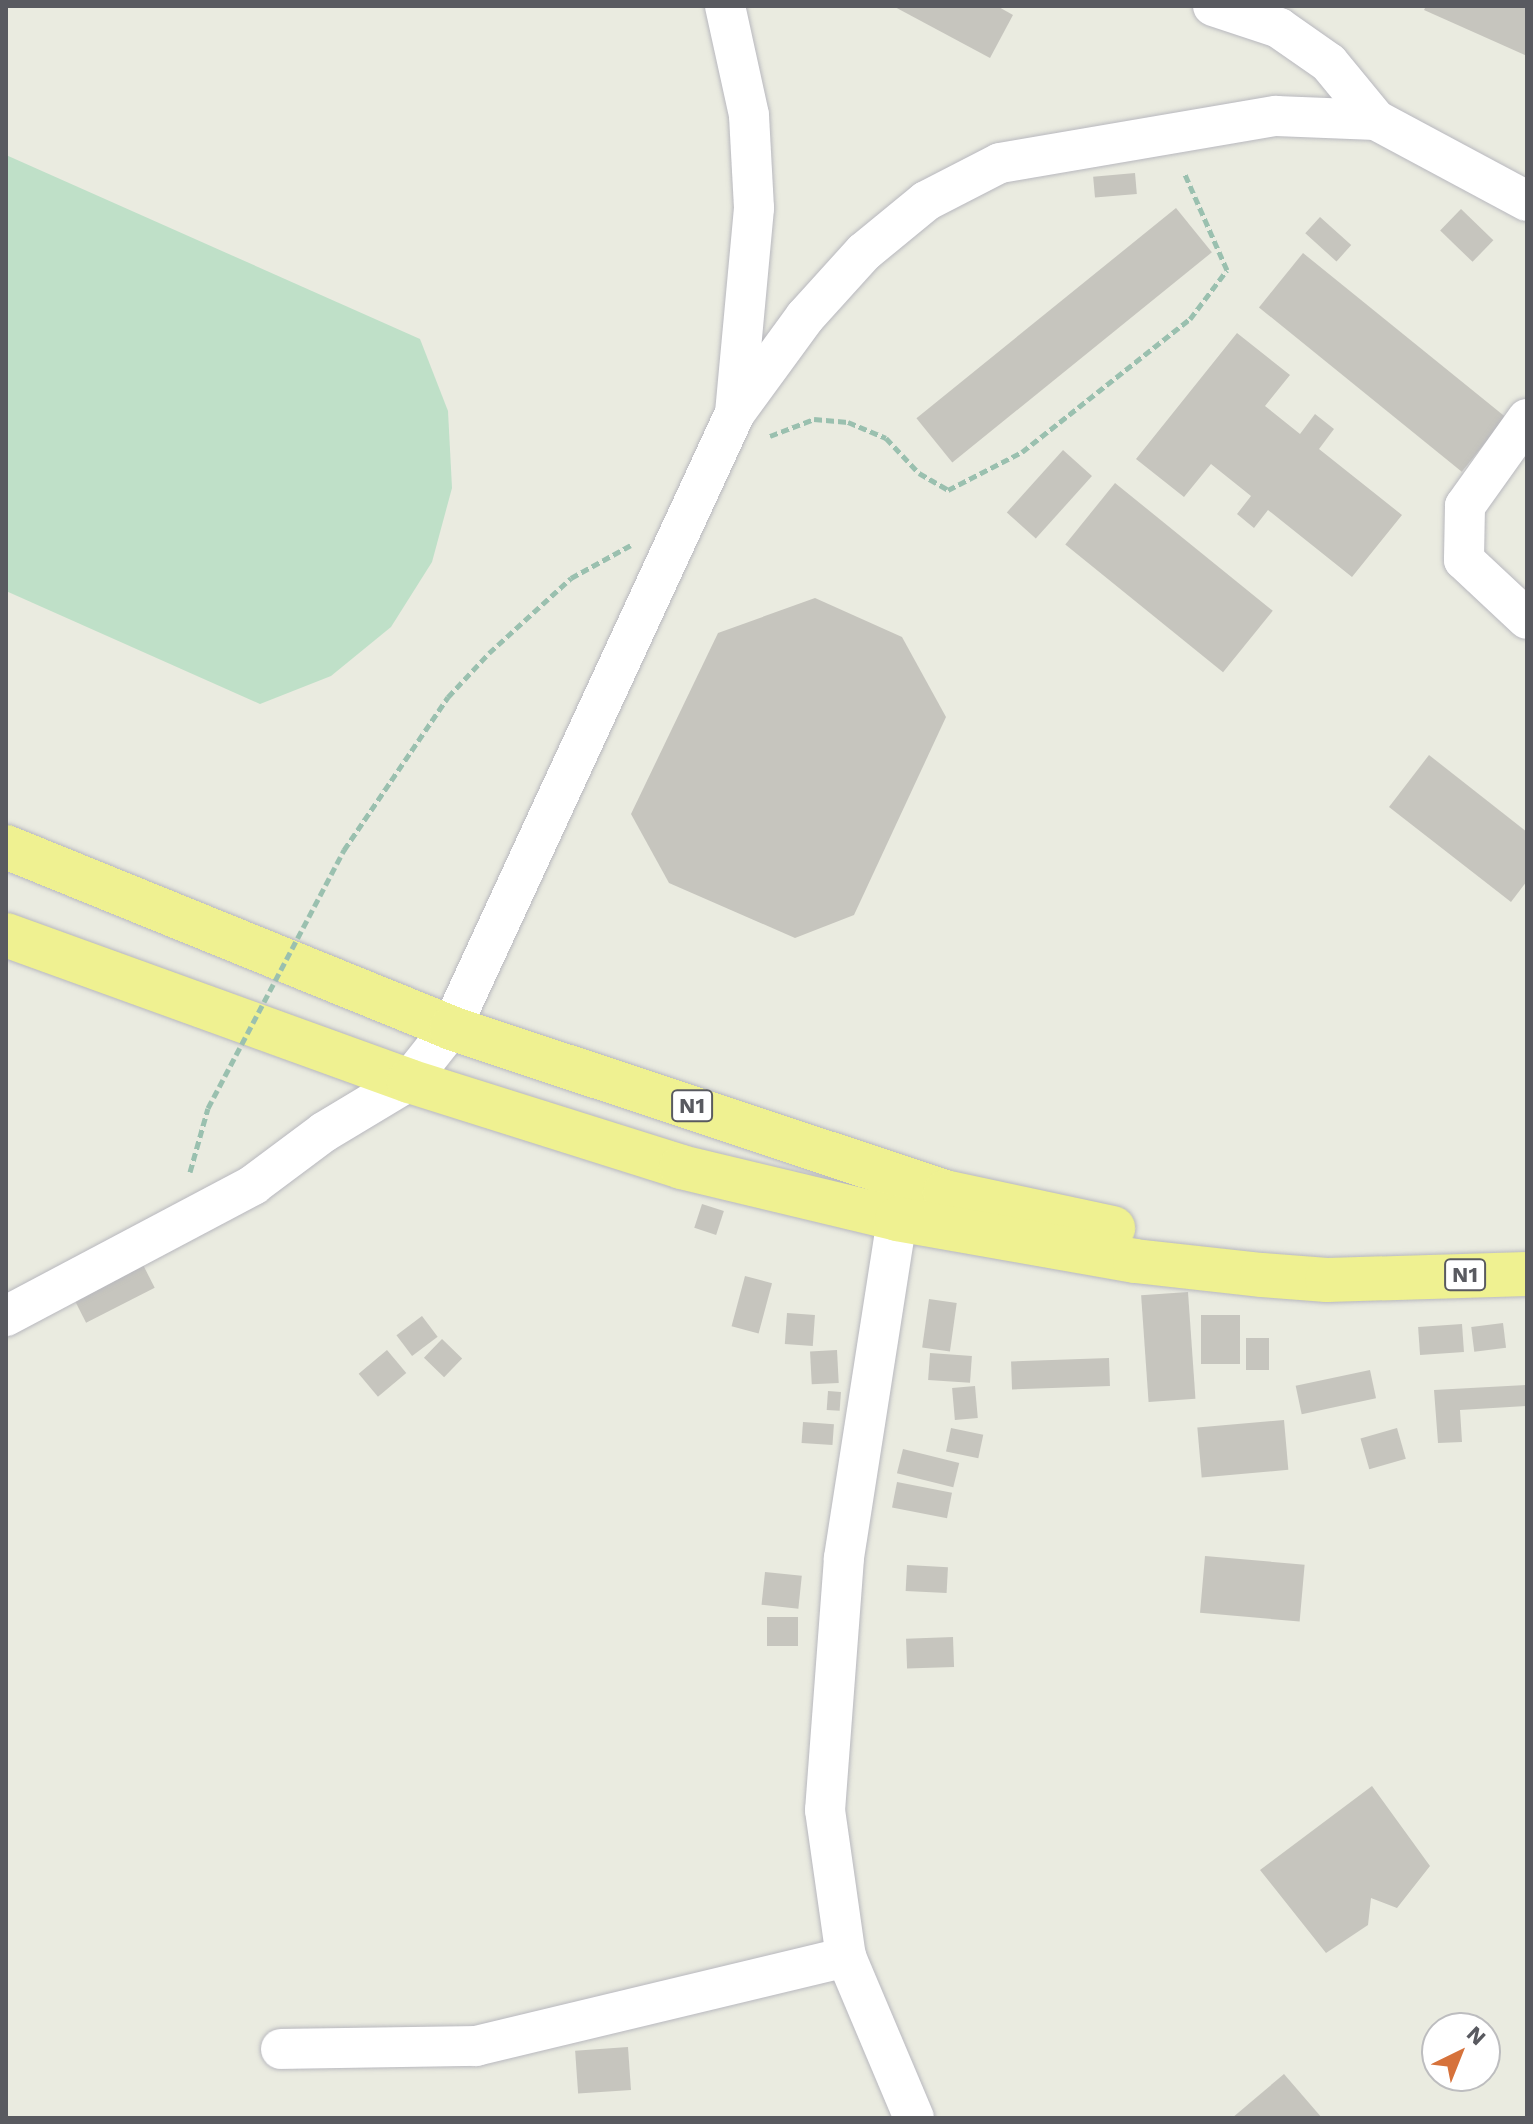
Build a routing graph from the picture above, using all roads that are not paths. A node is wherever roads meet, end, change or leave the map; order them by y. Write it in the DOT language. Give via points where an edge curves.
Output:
graph roads {
  1 [pos="725,6"];
  2 [pos="1213,6"];
  3 [pos="1376,120"];
  4 [pos="1527,201"];
  5 [pos="735,413"];
  6 [pos="1527,419"];
  7 [pos="1527,619"];
  8 [pos="6,847"];
  9 [pos="6,935"];
  10 [pos="451,1028"];
  11 [pos="409,1081"];
  12 [pos="897,1219"];
  13 [pos="1527,1274"];
  14 [pos="1403,1276"];
  15 [pos="6,1316"];
  16 [pos="846,1957"];
  17 [pos="281,2049"];
  18 [pos="914,2118"];
  1 -- 5 [label="street" via="749,115 754,208"];
  2 -- 3 [label="street" via="1279,28 1329,63"];
  3 -- 4 [label="street"];
  3 -- 5 [label="street" via="1276,116 1000,163 926,201 864,252 805,317"];
  5 -- 10 [label="street"];
  6 -- 7 [label="street" via="1465,506 1464,560"];
  8 -- 10 [label="highway, N1"];
  9 -- 11 [label="highway, N1"];
  10 -- 11 [label="street"];
  10 -- 14 [label="highway, N1" via="945,1192 1141,1234 1326,1256"];
  11 -- 12 [label="highway, N1" via="681,1167"];
  11 -- 15 [label="street" via="324,1132 253,1185"];
  12 -- 14 [label="highway, N1" via="1246,1273 1327,1280"];
  12 -- 16 [label="street" via="830,1685 825,1810"];
  13 -- 14 [label="highway, N1"];
  16 -- 17 [label="street" via="476,2046"];
  16 -- 18 [label="street"];
}
